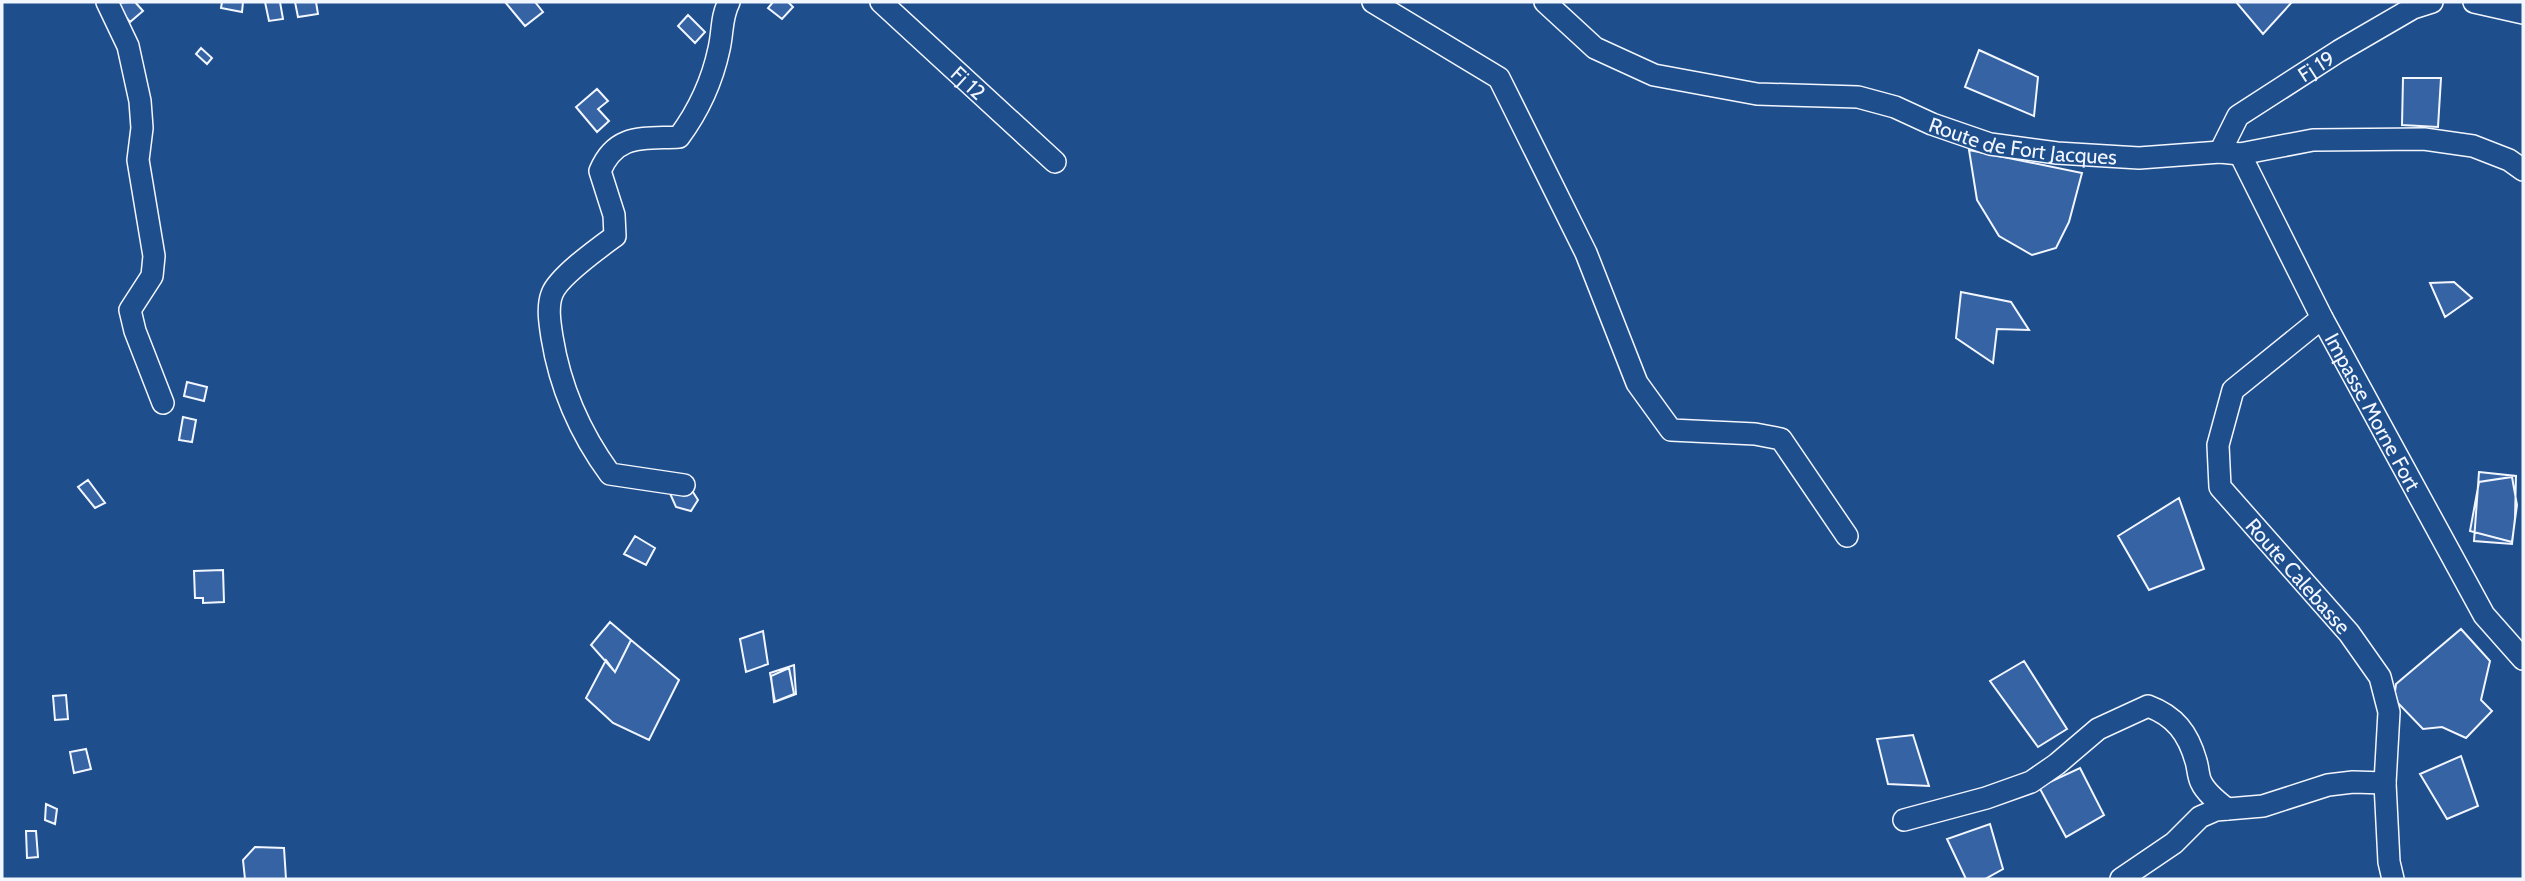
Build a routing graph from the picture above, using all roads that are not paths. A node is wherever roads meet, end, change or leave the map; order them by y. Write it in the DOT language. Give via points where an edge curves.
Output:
graph roads {
  1 [pos="107,2"];
  2 [pos="729,2"];
  3 [pos="881,2"];
  4 [pos="1373,2"];
  5 [pos="1545,2"];
  6 [pos="2432,2"];
  7 [pos="2474,2"];
  8 [pos="2523,13"];
  9 [pos="2230,153"];
  10 [pos="1055,162"];
  11 [pos="2523,170"];
  12 [pos="2322,318"];
  13 [pos="163,403"];
  14 [pos="684,485"];
  15 [pos="1847,536"];
  16 [pos="2523,659"];
  17 [pos="2385,783"];
  18 [pos="2227,809"];
  19 [pos="1904,820"];
  20 [pos="2121,879"];
  21 [pos="2393,879"];
  1 -- 13 [label="street" via="128,46 141,101 138,160 154,256 152,276 130,310"];
  2 -- 14 [label="street" via="723,12 720,48 710,82 697,113 679,137 639,139 621,144 606,156 600,171 614,215 615,236 552,293 549,319 557,368 573,410 610,474"];
  3 -- 10 [label="street, Fj 12"];
  4 -- 15 [label="street" via="1499,78 1586,253 1637,383 1671,430 1781,439"];
  5 -- 9 [label="street, Route de Fort Jacques" via="1595,48 1654,75 1757,94 1858,97 1990,144 2139,158"];
  6 -- 9 [label="street, Fj 19" via="2413,8 2339,51 2238,116"];
  7 -- 8 [label="street"];
  9 -- 11 [label="street, Route de Fort Jacques" via="2313,140 2424,139 2473,146"];
  9 -- 12 [label="street, Impasse Morne Fort"];
  12 -- 16 [label="street, Impasse Morne Fort" via="2484,615"];
  12 -- 17 [label="street, Route Calebasse" via="2234,390 2218,445 2220,487 2349,633 2380,677 2389,712"];
  17 -- 18 [label="street" via="2328,785 2263,806"];
  17 -- 21 [label="street, Route Calebasse"];
  18 -- 19 [label="street" via="2200,782 2183,733 2167,713 2148,706 2098,729 2031,782"];
  18 -- 20 [label="street" via="2200,817 2174,843"];
}
